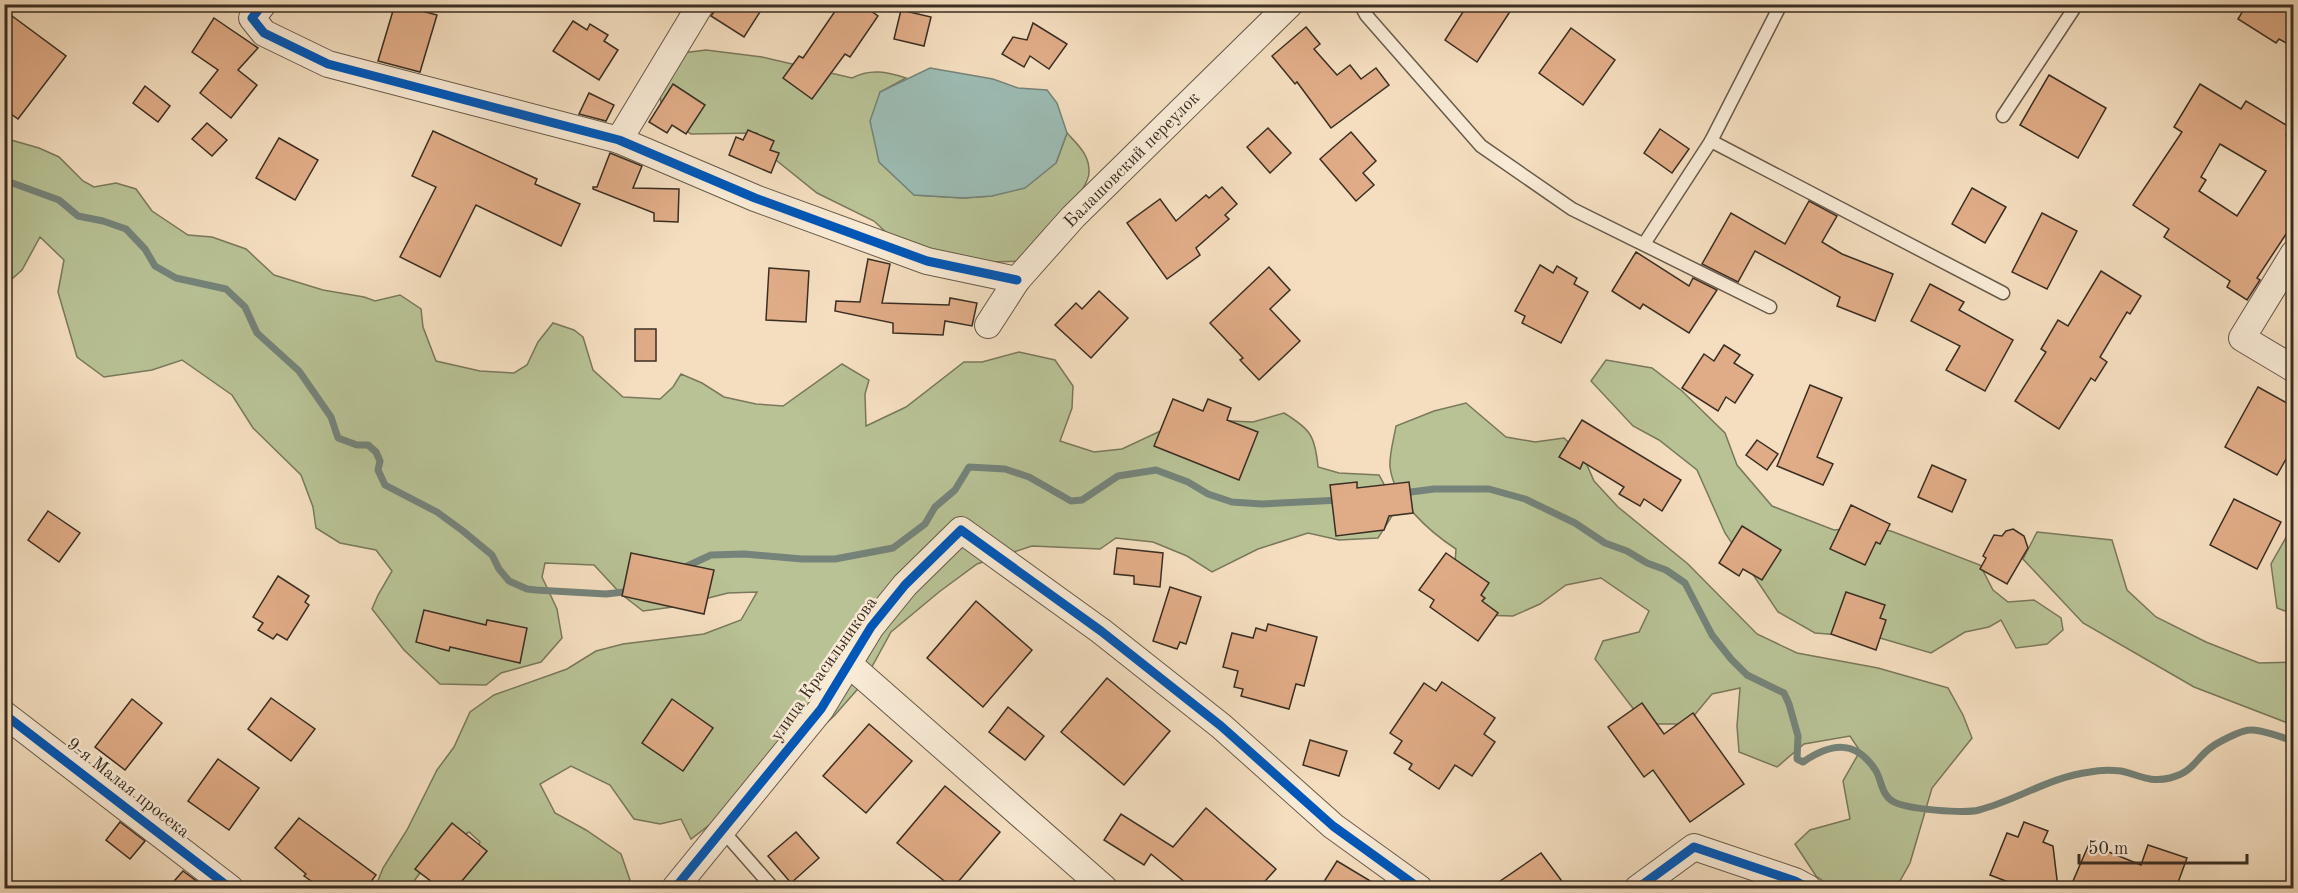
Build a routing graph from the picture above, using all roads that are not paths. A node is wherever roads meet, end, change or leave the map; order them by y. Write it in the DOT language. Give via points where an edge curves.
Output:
graph roads {
  1 [pos="701,4"];
  2 [pos="1290,4"];
  3 [pos="1360,4"];
  4 [pos="1780,4"];
  5 [pos="2076,4"];
  6 [pos="257,11"];
  7 [pos="2003,116"];
  8 [pos="619,140"];
  9 [pos="1711,141"];
  10 [pos="1644,244"];
  11 [pos="2294,253"];
  12 [pos="1017,280"];
  13 [pos="2003,293"];
  14 [pos="1770,307"];
  15 [pos="988,325"];
  16 [pos="2294,369"];
  17 [pos="850,664"];
  18 [pos="4,714"];
  19 [pos="723,831"];
  20 [pos="230,888"];
  21 [pos="675,888"];
  22 [pos="773,888"];
  23 [pos="1104,888"];
  24 [pos="1419,888"];
  25 [pos="1638,888"];
  26 [pos="1808,888"];
  1 -- 8 [label="street"];
  2 -- 12 [label="street, Балашовский переулок" via="1073,217"];
  3 -- 10 [label="lane" via="1481,146 1572,209"];
  4 -- 9 [label="lane"];
  5 -- 7 [label="lane"];
  6 -- 8 [label="street" via="264,33 328,64"];
  8 -- 12 [label="street" via="754,198 927,261"];
  9 -- 10 [label="lane"];
  9 -- 13 [label="lane"];
  10 -- 14 [label="lane"];
  11 -- 16 [label="street" via="2242,338"];
  12 -- 15 [label="street, Балашовский переулок"];
  17 -- 19 [label="street, улица Красильникова" via="821,709"];
  17 -- 23 [label="street"];
  17 -- 24 [label="street, улица Красильникова" via="871,627 905,585 961,530 1110,639 1221,726 1333,826"];
  18 -- 20 [label="street, 9-я Малая просека"];
  19 -- 21 [label="street, улица Красильникова"];
  19 -- 22 [label="lane"];
  25 -- 26 [label="street" via="1694,847"];
}
